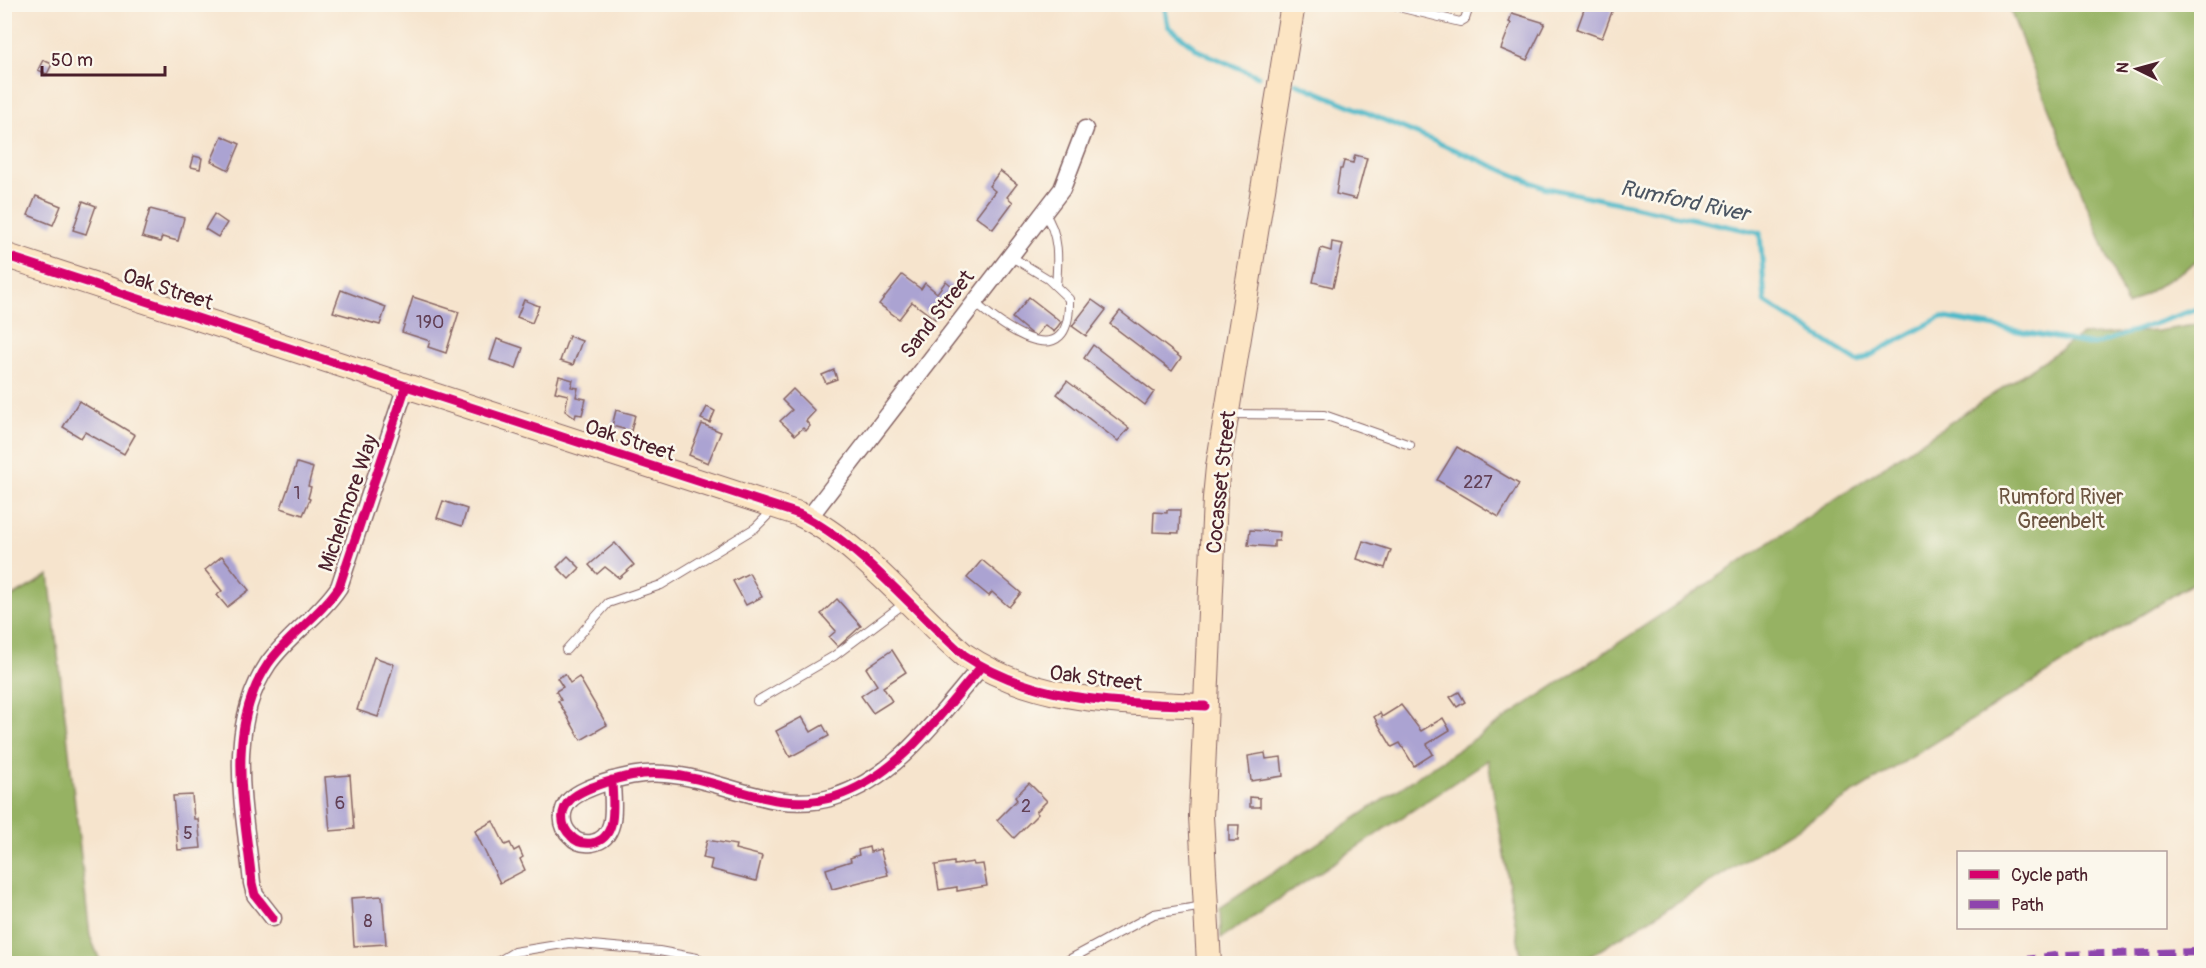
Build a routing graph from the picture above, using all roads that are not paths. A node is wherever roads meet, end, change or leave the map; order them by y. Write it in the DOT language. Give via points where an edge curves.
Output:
graph roads {
  1 [pos="1293,4"];
  2 [pos="1386,4"];
  3 [pos="1470,4"];
  4 [pos="1085,129"];
  5 [pos="1044,213"];
  6 [pos="4,255"];
  7 [pos="1010,256"];
  8 [pos="1056,286"];
  9 [pos="975,303"];
  10 [pos="406,386"];
  11 [pos="1227,414"];
  12 [pos="1410,445"];
  13 [pos="776,507"];
  14 [pos="808,519"];
  15 [pos="906,602"];
  16 [pos="566,651"];
  17 [pos="981,666"];
  18 [pos="757,701"];
  19 [pos="1205,706"];
  20 [pos="612,780"];
  21 [pos="1204,906"];
  22 [pos="273,918"];
  23 [pos="494,963"];
  24 [pos="704,963"];
  25 [pos="1061,963"];
  26 [pos="1209,963"];
  1 -- 11 [label="street, Cocasset Street"];
  2 -- 3 [label="lane" via="1460,22"];
  4 -- 5 [label="street, Sand Street" via="1062,189"];
  5 -- 7 [label="street, Sand Street"];
  5 -- 8 [label="lane" via="1057,241"];
  6 -- 10 [label="street, Oak Street"];
  7 -- 8 [label="lane"];
  7 -- 9 [label="street, Sand Street"];
  8 -- 9 [label="lane" via="1069,298 1070,311 1064,332 1056,340 1028,339 997,322"];
  9 -- 14 [label="street, Sand Street"];
  10 -- 13 [label="street, Oak Street"];
  10 -- 22 [label="street, Michelmore Way" via="339,587 268,664 244,719 241,773 252,884 255,895"];
  11 -- 12 [label="lane" via="1324,415"];
  11 -- 19 [label="street, Cocasset Street" via="1215,498"];
  13 -- 14 [label="street, Oak Street"];
  13 -- 16 [label="lane" via="755,528 661,585 608,603"];
  14 -- 15 [label="street, Oak Street" via="848,547"];
  15 -- 17 [label="street, Oak Street" via="948,642"];
  15 -- 18 [label="lane" via="834,656"];
  17 -- 19 [label="street, Oak Street" via="1026,686 1071,697"];
  17 -- 20 [label="street" via="891,766 834,797 802,802 770,800 664,774"];
  19 -- 21 [label="street, Cocasset Street" via="1201,827"];
  21 -- 25 [label="lane" via="1154,914"];
  21 -- 26 [label="street, Cocasset Street"];
  23 -- 24 [label="lane" via="514,952 569,943 659,951 697,958"];
}
